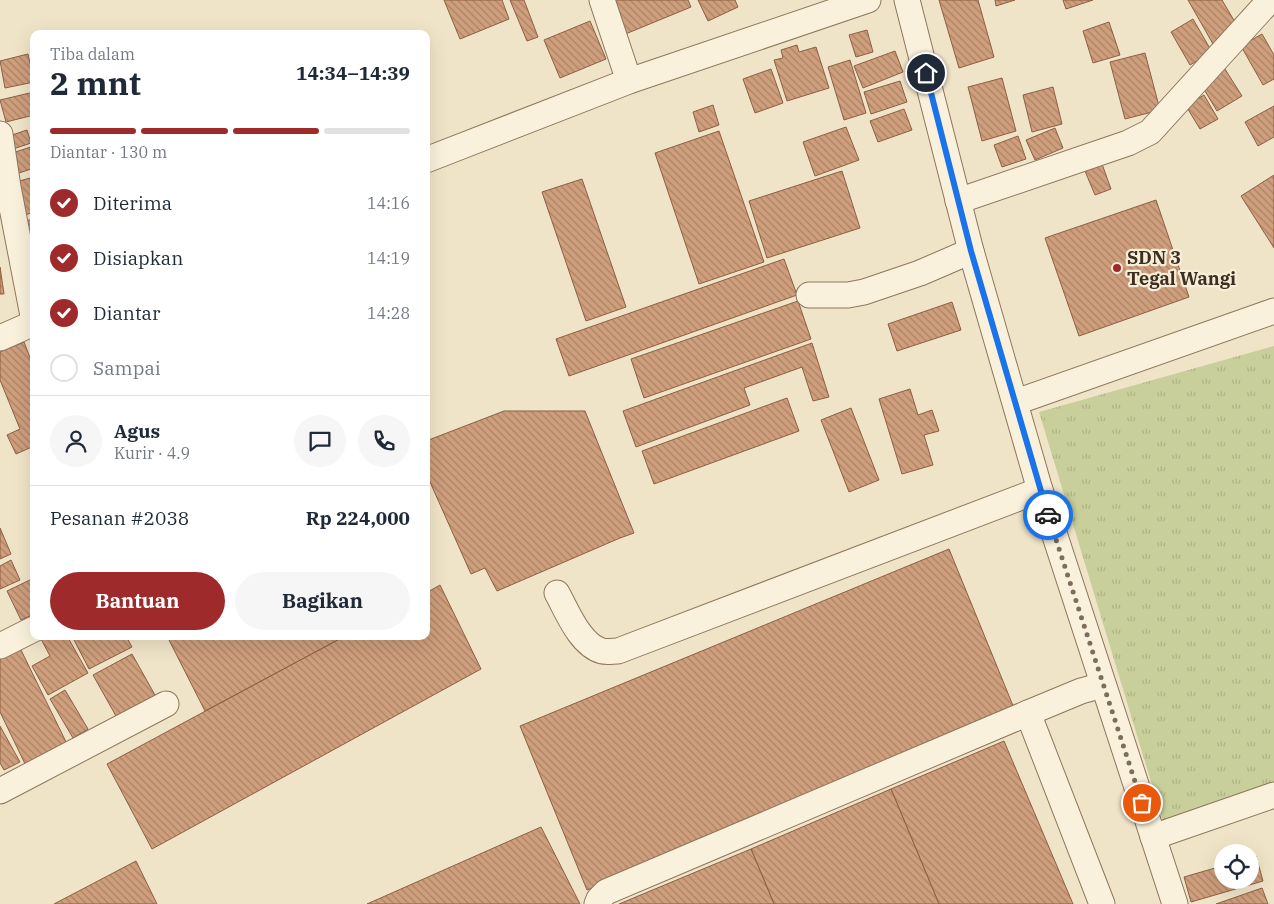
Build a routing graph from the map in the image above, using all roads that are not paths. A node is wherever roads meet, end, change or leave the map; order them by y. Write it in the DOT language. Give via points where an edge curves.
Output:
graph roads {
  1 [pos="602,0"];
  2 [pos="868,0"];
  3 [pos="907,0"];
  4 [pos="1270,0"];
  5 [pos="629,82"];
  6 [pos="0,134"];
  7 [pos="430,158"];
  8 [pos="958,201"];
  9 [pos="971,251"];
  10 [pos="809,295"];
  11 [pos="30,301"];
  12 [pos="1274,311"];
  13 [pos="30,324"];
  14 [pos="0,338"];
  15 [pos="1016,402"];
  16 [pos="1040,490"];
  17 [pos="557,592"];
  18 [pos="30,631"];
  19 [pos="0,646"];
  20 [pos="1103,685"];
  21 [pos="166,704"];
  22 [pos="1028,713"];
  23 [pos="0,791"];
  24 [pos="1274,794"];
  25 [pos="1153,837"];
  26 [pos="597,904"];
  27 [pos="1102,904"];
  28 [pos="1175,904"];
  1 -- 5 [label="street"];
  2 -- 5 [label="street"];
  3 -- 8 [label="street"];
  4 -- 8 [label="street" via="1150,132 1128,144"];
  5 -- 7 [label="street"];
  6 -- 11 [label="street"];
  8 -- 9 [label="street"];
  9 -- 10 [label="street" via="864,292"];
  9 -- 15 [label="street"];
  12 -- 15 [label="street"];
  13 -- 14 [label="street"];
  15 -- 16 [label="street"];
  16 -- 17 [label="street" via="618,651 602,651 589,644 576,628"];
  16 -- 20 [label="street"];
  18 -- 19 [label="street"];
  20 -- 22 [label="street"];
  20 -- 25 [label="street"];
  21 -- 23 [label="street"];
  22 -- 26 [label="street" via="606,892"];
  22 -- 27 [label="street"];
  24 -- 25 [label="street"];
  25 -- 28 [label="street"];
}
